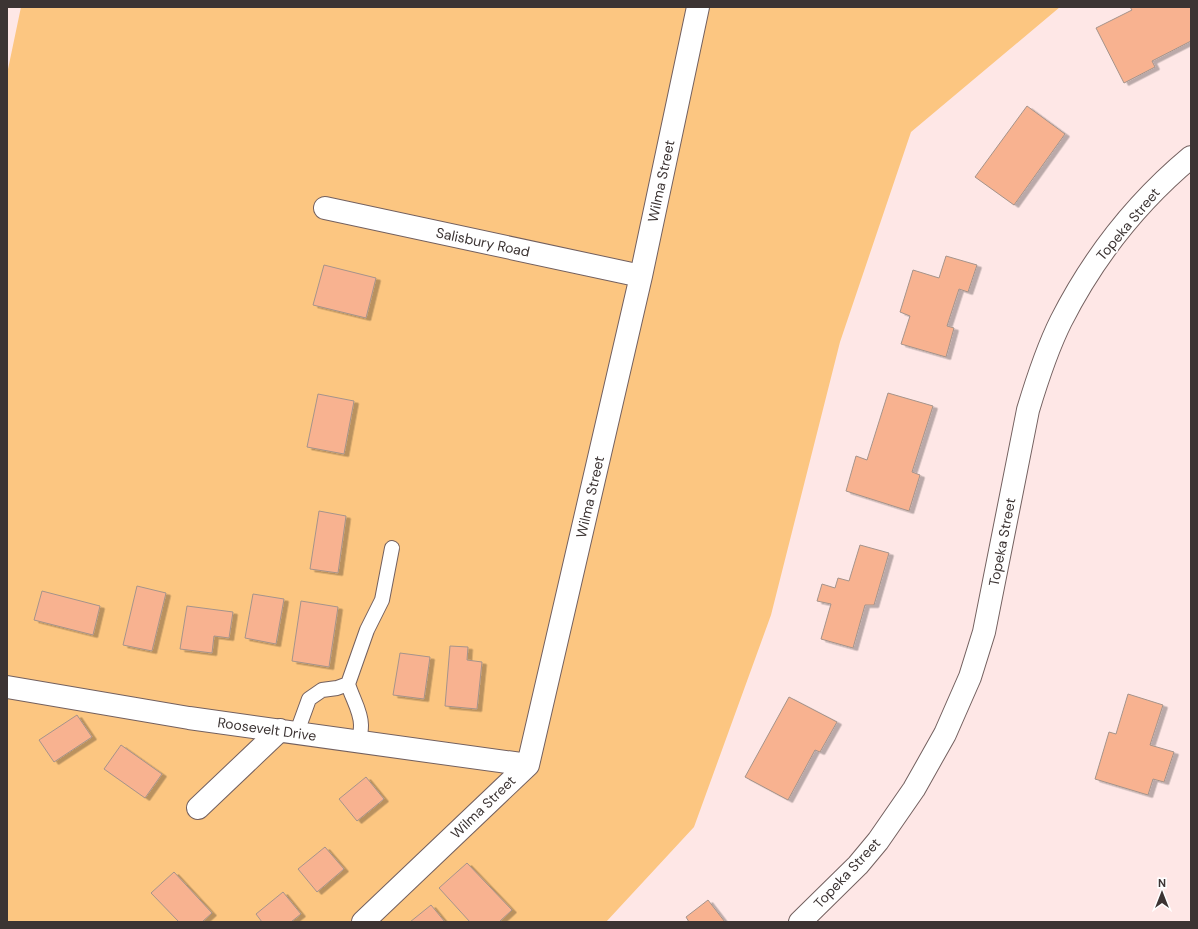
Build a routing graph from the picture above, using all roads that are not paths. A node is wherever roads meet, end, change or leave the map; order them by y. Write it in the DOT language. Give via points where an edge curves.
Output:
graph roads {
  1 [pos="698,7"];
  2 [pos="1191,157"];
  3 [pos="325,208"];
  4 [pos="641,276"];
  5 [pos="392,548"];
  6 [pos="348,684"];
  7 [pos="7,687"];
  8 [pos="289,731"];
  9 [pos="359,741"];
  10 [pos="528,765"];
  11 [pos="198,808"];
  12 [pos="363,922"];
  13 [pos="800,922"];
  1 -- 4 [label="street, Wilma Street"];
  2 -- 13 [label="street, Topeka Street" via="1140,205 1110,241 1084,280 1061,322 1037,380 1028,410 984,632 970,677 945,734 914,789 878,841 858,865"];
  3 -- 4 [label="street, Salisbury Road"];
  4 -- 10 [label="street, Wilma Street"];
  5 -- 6 [label="lane" via="382,600 367,630"];
  6 -- 8 [label="lane" via="322,690 309,699"];
  6 -- 9 [label="lane" via="362,726"];
  7 -- 8 [label="street, Roosevelt Drive" via="189,718"];
  8 -- 9 [label="street, Roosevelt Drive"];
  8 -- 11 [label="street"];
  9 -- 10 [label="street, Roosevelt Drive"];
  10 -- 12 [label="street, Wilma Street"];
}
